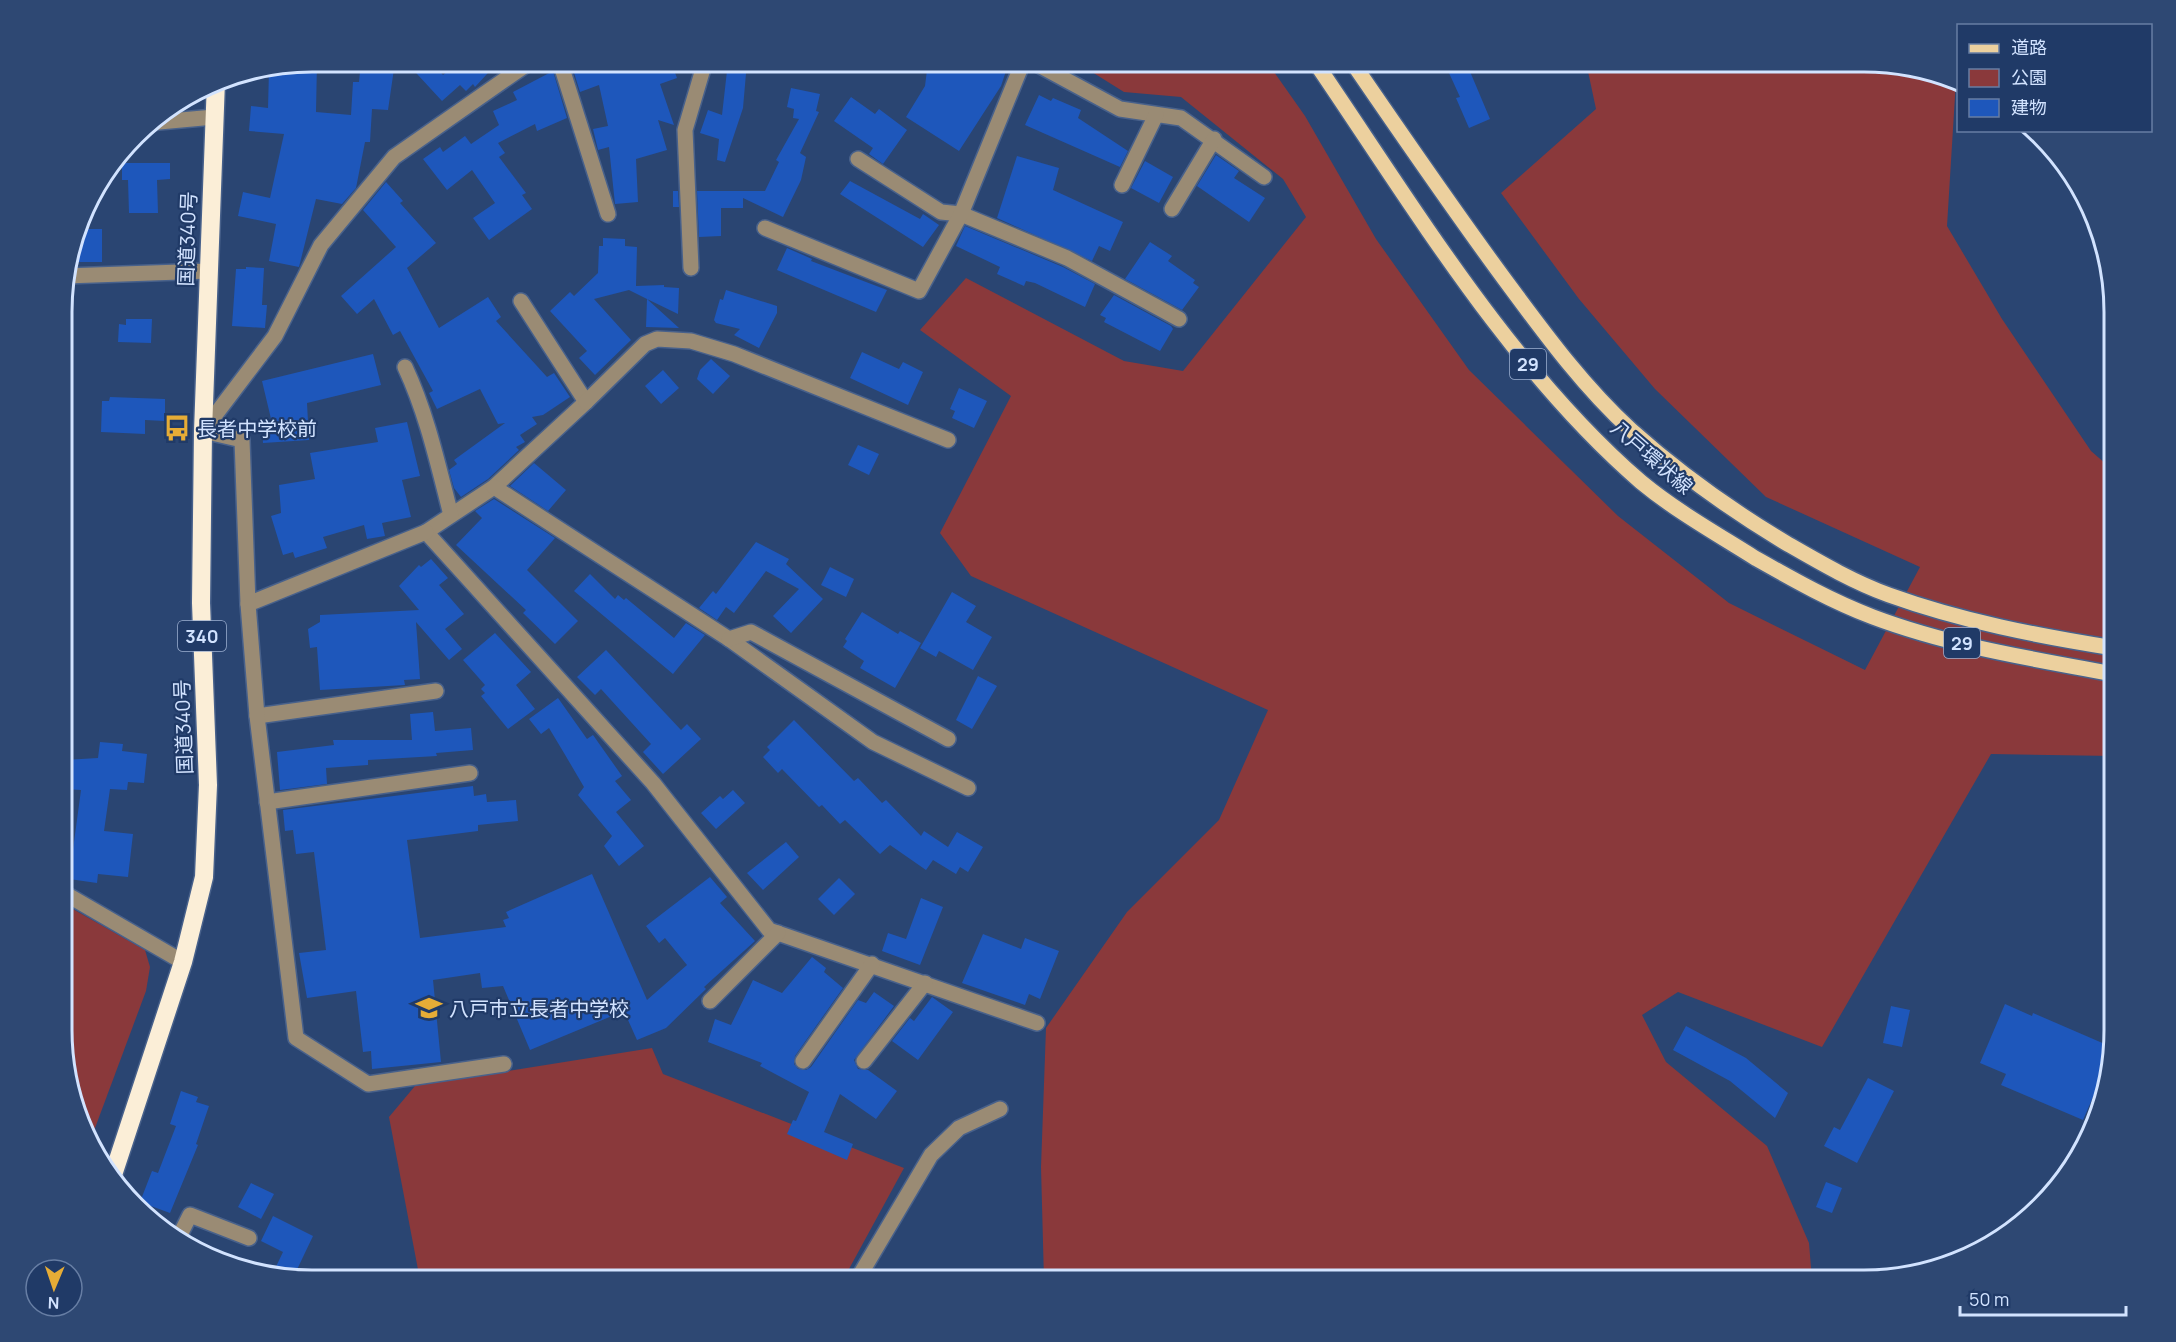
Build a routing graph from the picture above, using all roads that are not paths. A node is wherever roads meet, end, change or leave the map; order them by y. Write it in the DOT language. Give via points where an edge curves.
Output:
graph roads {
  1 [pos="516,72"];
  2 [pos="563,72"];
  3 [pos="702,72"];
  4 [pos="1019,72"];
  5 [pos="1051,72"];
  6 [pos="1323,72"];
  7 [pos="1359,72"];
  8 [pos="215,92"];
  9 [pos="1156,115"];
  10 [pos="214,117"];
  11 [pos="167,121"];
  12 [pos="1214,139"];
  13 [pos="858,159"];
  14 [pos="1264,177"];
  15 [pos="1122,185"];
  16 [pos="1172,209"];
  17 [pos="608,214"];
  18 [pos="961,214"];
  19 [pos="765,228"];
  20 [pos="691,268"];
  21 [pos="209,271"];
  22 [pos="75,276"];
  23 [pos="521,301"];
  24 [pos="1179,319"];
  25 [pos="405,367"];
  26 [pos="586,402"];
  27 [pos="202,431"];
  28 [pos="948,440"];
  29 [pos="494,487"];
  30 [pos="451,515"];
  31 [pos="426,532"];
  32 [pos="248,604"];
  33 [pos="729,639"];
  34 [pos="2104,646"];
  35 [pos="2104,672"];
  36 [pos="436,691"];
  37 [pos="257,716"];
  38 [pos="948,739"];
  39 [pos="470,773"];
  40 [pos="968,788"];
  41 [pos="266,794"];
  42 [pos="72,898"];
  43 [pos="778,933"];
  44 [pos="183,962"];
  45 [pos="872,964"];
  46 [pos="925,983"];
  47 [pos="710,1000"];
  48 [pos="1037,1023"];
  49 [pos="802,1061"];
  50 [pos="864,1061"];
  51 [pos="504,1064"];
  52 [pos="1000,1109"];
  53 [pos="115,1168"];
  54 [pos="181,1232"];
  55 [pos="249,1238"];
  56 [pos="864,1270"];
  1 -- 27 [label="street" via="394,158 321,245 275,336"];
  2 -- 17 [label="street"];
  3 -- 20 [label="street" via="685,130"];
  4 -- 18 [label="street"];
  5 -- 9 [label="street" via="1120,110"];
  6 -- 35 [label="main road, 八戸環状線 / 29" via="1526,362 1642,482 1707,529 1815,593 1873,617 2005,654"];
  7 -- 34 [label="main road, 八戸環状線 / 29" via="1455,212 1566,362 1631,429 1695,483 1828,567 1887,595 1955,615"];
  8 -- 10 [label="highway, 国道340号 / 340"];
  9 -- 12 [label="street" via="1181,117"];
  9 -- 15 [label="street"];
  10 -- 11 [label="street"];
  10 -- 21 [label="highway, 国道340号 / 340"];
  12 -- 14 [label="street"];
  12 -- 16 [label="street"];
  13 -- 18 [label="street" via="941,212"];
  18 -- 19 [label="street" via="919,291"];
  18 -- 24 [label="street" via="1068,258"];
  21 -- 22 [label="street"];
  21 -- 27 [label="highway, 国道340号 / 340"];
  23 -- 26 [label="street"];
  25 -- 30 [label="street" via="417,393"];
  26 -- 28 [label="street" via="645,344 657,339 691,341 734,354"];
  26 -- 29 [label="street"];
  27 -- 32 [label="street" via="242,440"];
  27 -- 44 [label="highway, 国道340号 / 340" via="201,603 208,785 204,877"];
  29 -- 30 [label="street"];
  29 -- 33 [label="street"];
  30 -- 31 [label="street"];
  31 -- 32 [label="street"];
  31 -- 43 [label="street" via="653,783 769,930"];
  32 -- 37 [label="street"];
  33 -- 38 [label="street" via="752,632"];
  33 -- 40 [label="street" via="873,742"];
  36 -- 37 [label="street"];
  37 -- 41 [label="street"];
  39 -- 41 [label="street"];
  41 -- 51 [label="street" via="296,1038 368,1084"];
  42 -- 44 [label="street"];
  43 -- 45 [label="street"];
  43 -- 47 [label="street"];
  44 -- 53 [label="highway, 国道340号 / 340"];
  45 -- 46 [label="street"];
  45 -- 49 [label="street"];
  46 -- 48 [label="street"];
  46 -- 50 [label="street"];
  52 -- 56 [label="street" via="959,1128 931,1155"];
  54 -- 55 [label="street" via="190,1215"];
}
